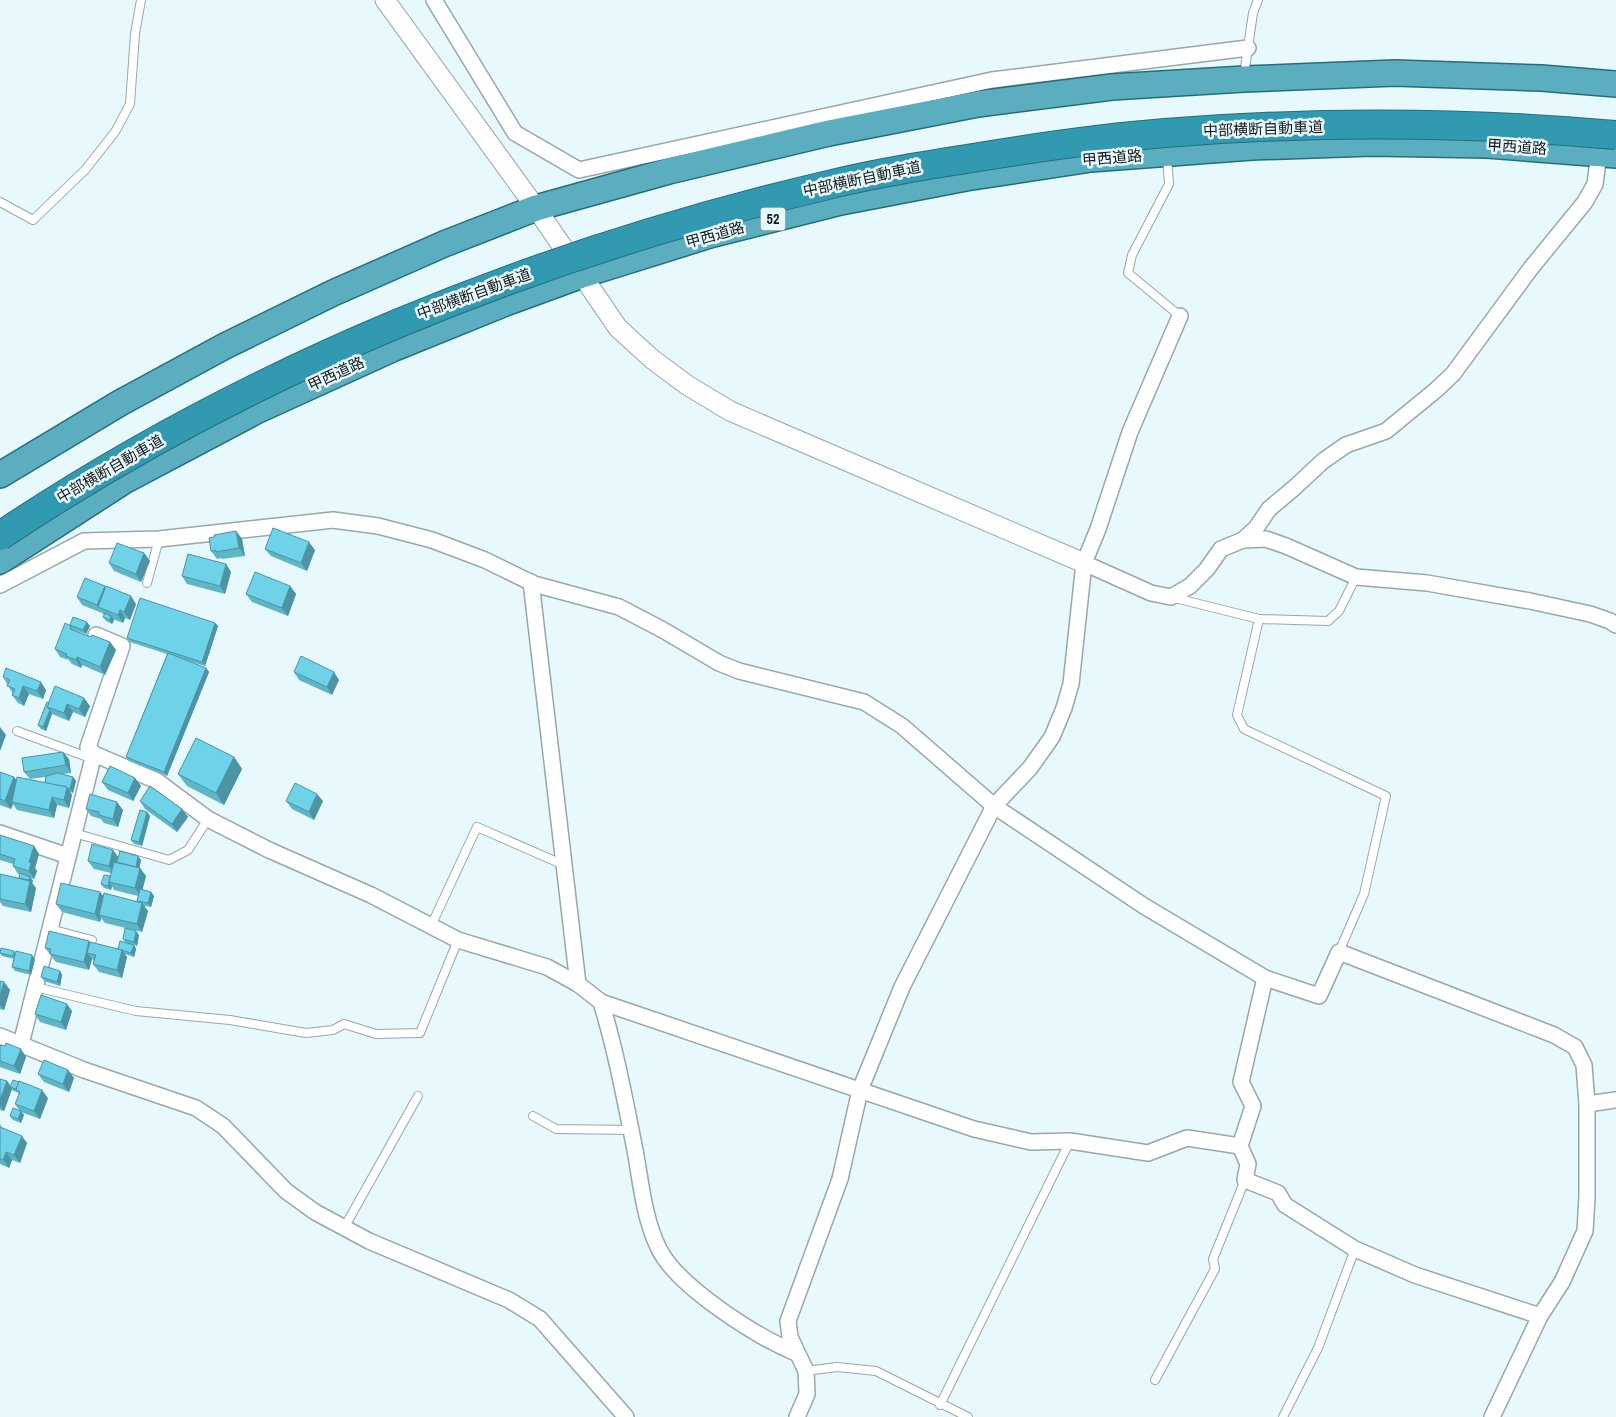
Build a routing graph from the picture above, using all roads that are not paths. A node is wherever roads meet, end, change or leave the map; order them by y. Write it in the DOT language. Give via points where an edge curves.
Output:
graph roads {
  1 [pos="141,0"];
  2 [pos="385,0"];
  3 [pos="434,0"];
  4 [pos="1258,0"];
  5 [pos="1248,48"];
  6 [pos="1244,79"];
  7 [pos="1616,84"];
  8 [pos="1610,148"];
  9 [pos="1166,153"];
  10 [pos="0,202"];
  11 [pos="536,208"];
  12 [pos="582,275"];
  13 [pos="1180,316"];
  14 [pos="0,475"];
  15 [pos="0,536"];
  16 [pos="159,539"];
  17 [pos="1243,540"];
  18 [pos="1084,563"];
  19 [pos="1,576"];
  20 [pos="1356,577"];
  21 [pos="531,582"];
  22 [pos="147,583"];
  23 [pos="1171,597"];
  24 [pos="1259,619"];
  25 [pos="1616,625"];
  26 [pos="96,635"];
  27 [pos="17,731"];
  28 [pos="94,757"];
  29 [pos="994,806"];
  30 [pos="208,819"];
  31 [pos="0,833"];
  32 [pos="74,833"];
  33 [pos="68,856"];
  34 [pos="564,865"];
  35 [pos="431,926"];
  36 [pos="50,929"];
  37 [pos="92,940"];
  38 [pos="458,940"];
  39 [pos="1339,952"];
  40 [pos="1265,978"];
  41 [pos="578,984"];
  42 [pos="35,987"];
  43 [pos="602,1002"];
  44 [pos="0,1036"];
  45 [pos="21,1044"];
  46 [pos="860,1090"];
  47 [pos="418,1096"];
  48 [pos="1616,1100"];
  49 [pos="1588,1104"];
  50 [pos="533,1116"];
  51 [pos="631,1130"];
  52 [pos="1070,1140"];
  53 [pos="1240,1146"];
  54 [pos="1244,1180"];
  55 [pos="344,1228"];
  56 [pos="1355,1249"];
  57 [pos="1540,1316"];
  58 [pos="796,1352"];
  59 [pos="806,1371"];
  60 [pos="1155,1380"];
  61 [pos="940,1405"];
  62 [pos="626,1417"];
  63 [pos="796,1417"];
  64 [pos="968,1417"];
  65 [pos="1283,1417"];
  66 [pos="1492,1417"];
  1 -- 10 [label="lane" via="130,104 115,132 85,170 33,220"];
  2 -- 11 [label="street"];
  3 -- 5 [label="street" via="515,133 579,170 992,80"];
  4 -- 5 [label="lane" via="1252,13"];
  5 -- 6 [label="lane"];
  6 -- 7 [label="highway" via="1395,74 1540,78"];
  6 -- 11 [label="highway" via="1112,87 978,104 829,133 669,171"];
  8 -- 9 [label="highway, 甲西道路 / 52" via="1372,143"];
  8 -- 15 [label="highway, 中部横断自動車道, bridge" via="1502,127 1282,127 1165,133 1052,145 832,184 621,241 409,318 212,411 118,463"];
  8 -- 17 [label="street" via="1585,202 1530,268 1453,374 1386,432 1346,445 1323,461 1268,509 1256,528"];
  9 -- 12 [label="highway, 甲西道路 / 52" via="1091,159 976,176 841,202 710,235"];
  9 -- 13 [label="lane" via="1169,184 1132,256 1128,273"];
  11 -- 12 [label="street"];
  11 -- 14 [label="highway" via="333,293 234,342 120,403"];
  12 -- 18 [label="street" via="618,328 687,385 730,411"];
  12 -- 19 [label="highway, 甲西道路 / 52" via="392,349 258,410 124,481"];
  13 -- 18 [label="street" via="1130,432"];
  16 -- 19 [label="street" via="84,541"];
  16 -- 21 [label="street" via="333,520 378,526 432,540"];
  16 -- 22 [label="lane"];
  17 -- 20 [label="street" via="1266,539"];
  17 -- 23 [label="street" via="1221,549 1190,586"];
  18 -- 23 [label="street" via="1151,592"];
  18 -- 29 [label="street" via="1071,684 1064,708 1052,737 1030,768"];
  20 -- 24 [label="lane" via="1339,611 1328,622"];
  20 -- 25 [label="street" via="1427,583 1530,601 1590,614"];
  21 -- 29 [label="street" via="619,607 718,663 739,671 864,702 902,726"];
  21 -- 34 [label="street"];
  23 -- 24 [label="lane"];
  24 -- 39 [label="lane" via="1236,715 1244,729 1386,796 1364,894"];
  26 -- 28 [label="street" via="122,646 88,747"];
  27 -- 28 [label="lane"];
  28 -- 30 [label="street" via="157,781"];
  28 -- 32 [label="street"];
  29 -- 40 [label="street" via="1144,906"];
  29 -- 46 [label="street" via="902,987"];
  30 -- 32 [label="lane" via="188,850 169,860"];
  30 -- 35 [label="street"];
  31 -- 33 [label="street"];
  32 -- 33 [label="street"];
  33 -- 36 [label="street"];
  34 -- 35 [label="lane" via="477,827"];
  34 -- 41 [label="street"];
  35 -- 38 [label="street"];
  36 -- 37 [label="lane"];
  36 -- 42 [label="street"];
  38 -- 41 [label="street" via="547,967"];
  38 -- 42 [label="lane" via="420,1033 376,1034 344,1024 333,1030 306,1033 230,1020 136,1010"];
  39 -- 40 [label="street" via="1319,996"];
  39 -- 49 [label="street" via="1554,1035 1575,1047 1584,1065"];
  40 -- 53 [label="street" via="1241,1082 1253,1106"];
  41 -- 43 [label="street"];
  42 -- 45 [label="street"];
  43 -- 46 [label="street"];
  43 -- 51 [label="street"];
  44 -- 45 [label="street"];
  45 -- 55 [label="street" via="84,1070 196,1108 223,1126 286,1191 314,1212"];
  46 -- 52 [label="street" via="974,1129 1031,1142"];
  46 -- 58 [label="street" via="840,1179 788,1321"];
  47 -- 55 [label="lane"];
  48 -- 49 [label="street"];
  49 -- 57 [label="street" via="1585,1230 1562,1282"];
  50 -- 51 [label="lane" via="556,1129"];
  51 -- 58 [label="street" via="647,1217 659,1249 673,1270 728,1314 778,1346"];
  52 -- 53 [label="street" via="1148,1153 1187,1138"];
  52 -- 61 [label="lane"];
  53 -- 54 [label="street" via="1248,1164"];
  54 -- 56 [label="street" via="1278,1193 1284,1204"];
  54 -- 60 [label="lane" via="1213,1259 1215,1269"];
  55 -- 62 [label="street" via="509,1300 540,1318"];
  56 -- 57 [label="street" via="1415,1275"];
  56 -- 65 [label="lane" via="1318,1348"];
  57 -- 66 [label="street"];
  58 -- 59 [label="street"];
  59 -- 61 [label="lane" via="837,1366 876,1371"];
  59 -- 63 [label="street" via="807,1394"];
  61 -- 64 [label="lane"];
}
